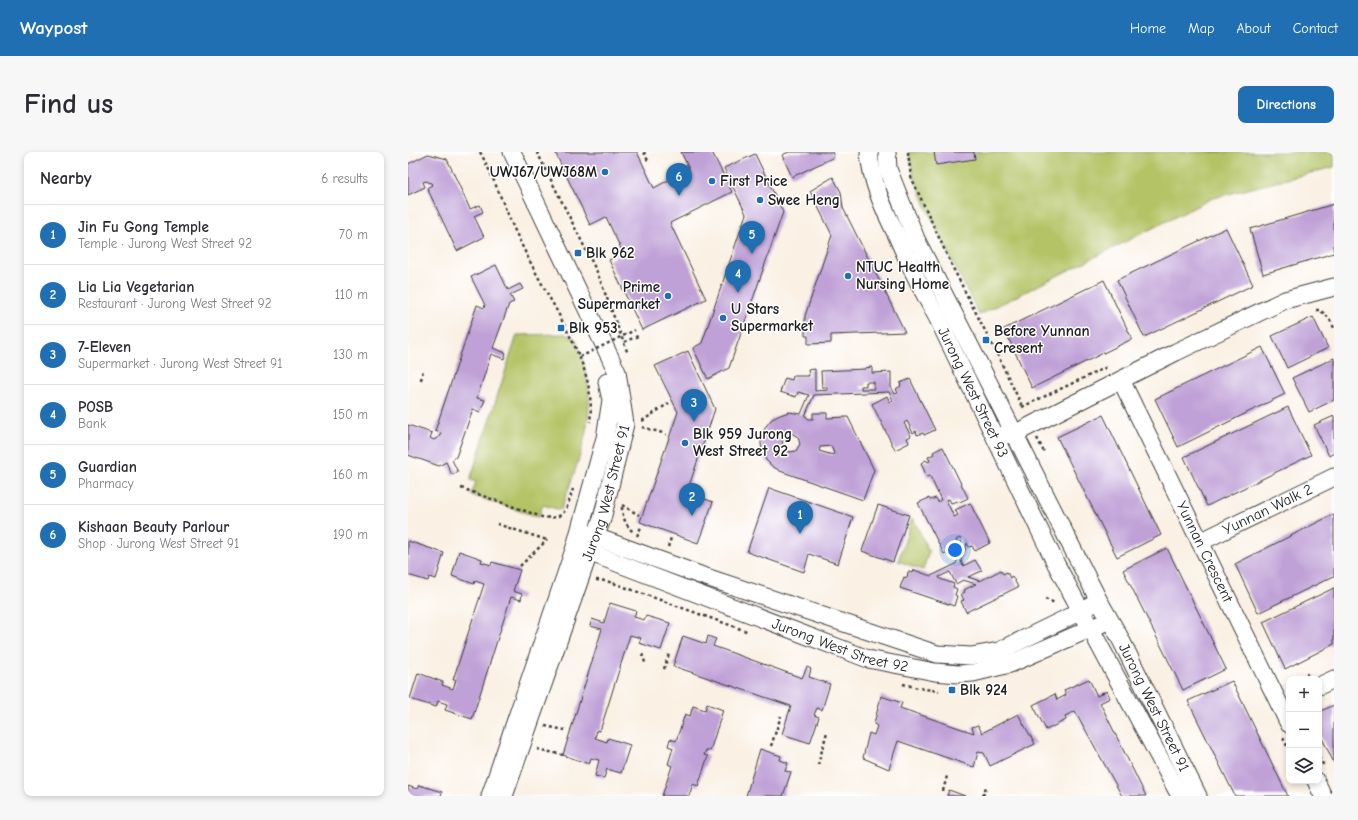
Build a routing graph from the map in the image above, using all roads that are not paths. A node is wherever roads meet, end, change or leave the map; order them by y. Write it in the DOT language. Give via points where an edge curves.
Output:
graph roads {
  1 [pos="500,152"];
  2 [pos="512,152"];
  3 [pos="869,152"];
  4 [pos="887,152"];
  5 [pos="1333,291"];
  6 [pos="1121,380"];
  7 [pos="1014,434"];
  8 [pos="995,436"];
  9 [pos="1334,477"];
  10 [pos="595,537"];
  11 [pos="1200,542"];
  12 [pos="581,543"];
  13 [pos="1099,601"];
  14 [pos="1081,610"];
  15 [pos="1109,620"];
  16 [pos="1091,629"];
  17 [pos="876,634"];
  18 [pos="868,659"];
  19 [pos="1334,679"];
  20 [pos="1322,685"];
  21 [pos="1284,702"];
  22 [pos="1286,730"];
  23 [pos="1317,784"];
  24 [pos="490,796"];
  25 [pos="504,796"];
  26 [pos="1180,796"];
  27 [pos="1198,796"];
  28 [pos="1323,796"];
  1 -- 12 [label="street, Jurong West Street 91" via="591,337 604,369 611,400"];
  2 -- 10 [label="street, Jurong West Street 91" via="617,372 626,424"];
  3 -- 8 [label="street, Jurong West Street 93" via="870,168 882,205"];
  4 -- 7 [label="street, Jurong West Street 93" via="888,169 916,239"];
  5 -- 6 [label="street" via="1285,300"];
  6 -- 7 [label="street"];
  6 -- 11 [label="street, Yunnan Crescent"];
  7 -- 8 [label="street"];
  7 -- 13 [label="street, Jurong West Street 93"];
  8 -- 14 [label="street, Jurong West Street 93" via="1056,564"];
  9 -- 11 [label="street, Yunnan Walk 2"];
  10 -- 12 [label="street, Jurong West Street 91"];
  10 -- 17 [label="street, Jurong West Street 92"];
  11 -- 21 [label="street, Yunnan Crescent"];
  12 -- 18 [label="street, Jurong West Street 92"];
  12 -- 24 [label="street, Jurong West Street 91"];
  12 -- 25 [label="street, Jurong West Street 91"];
  13 -- 14 [label="street, Jurong West Street 92"];
  13 -- 15 [label="street, Jurong West Street 93"];
  14 -- 16 [label="street, Jurong West Street 93"];
  14 -- 17 [label="street, Jurong West Street 92" via="999,651 971,656 937,654"];
  15 -- 16 [label="street, Jurong West Street 92"];
  15 -- 27 [label="street, Jurong West Street 91"];
  16 -- 18 [label="street, Jurong West Street 92" via="1010,664 973,673 935,672"];
  16 -- 26 [label="street, Jurong West Street 91"];
  17 -- 18 [label="street"];
  19 -- 20 [label="street"];
  21 -- 22 [label="street, Yunnan Crescent"];
  23 -- 28 [label="street"];
}
